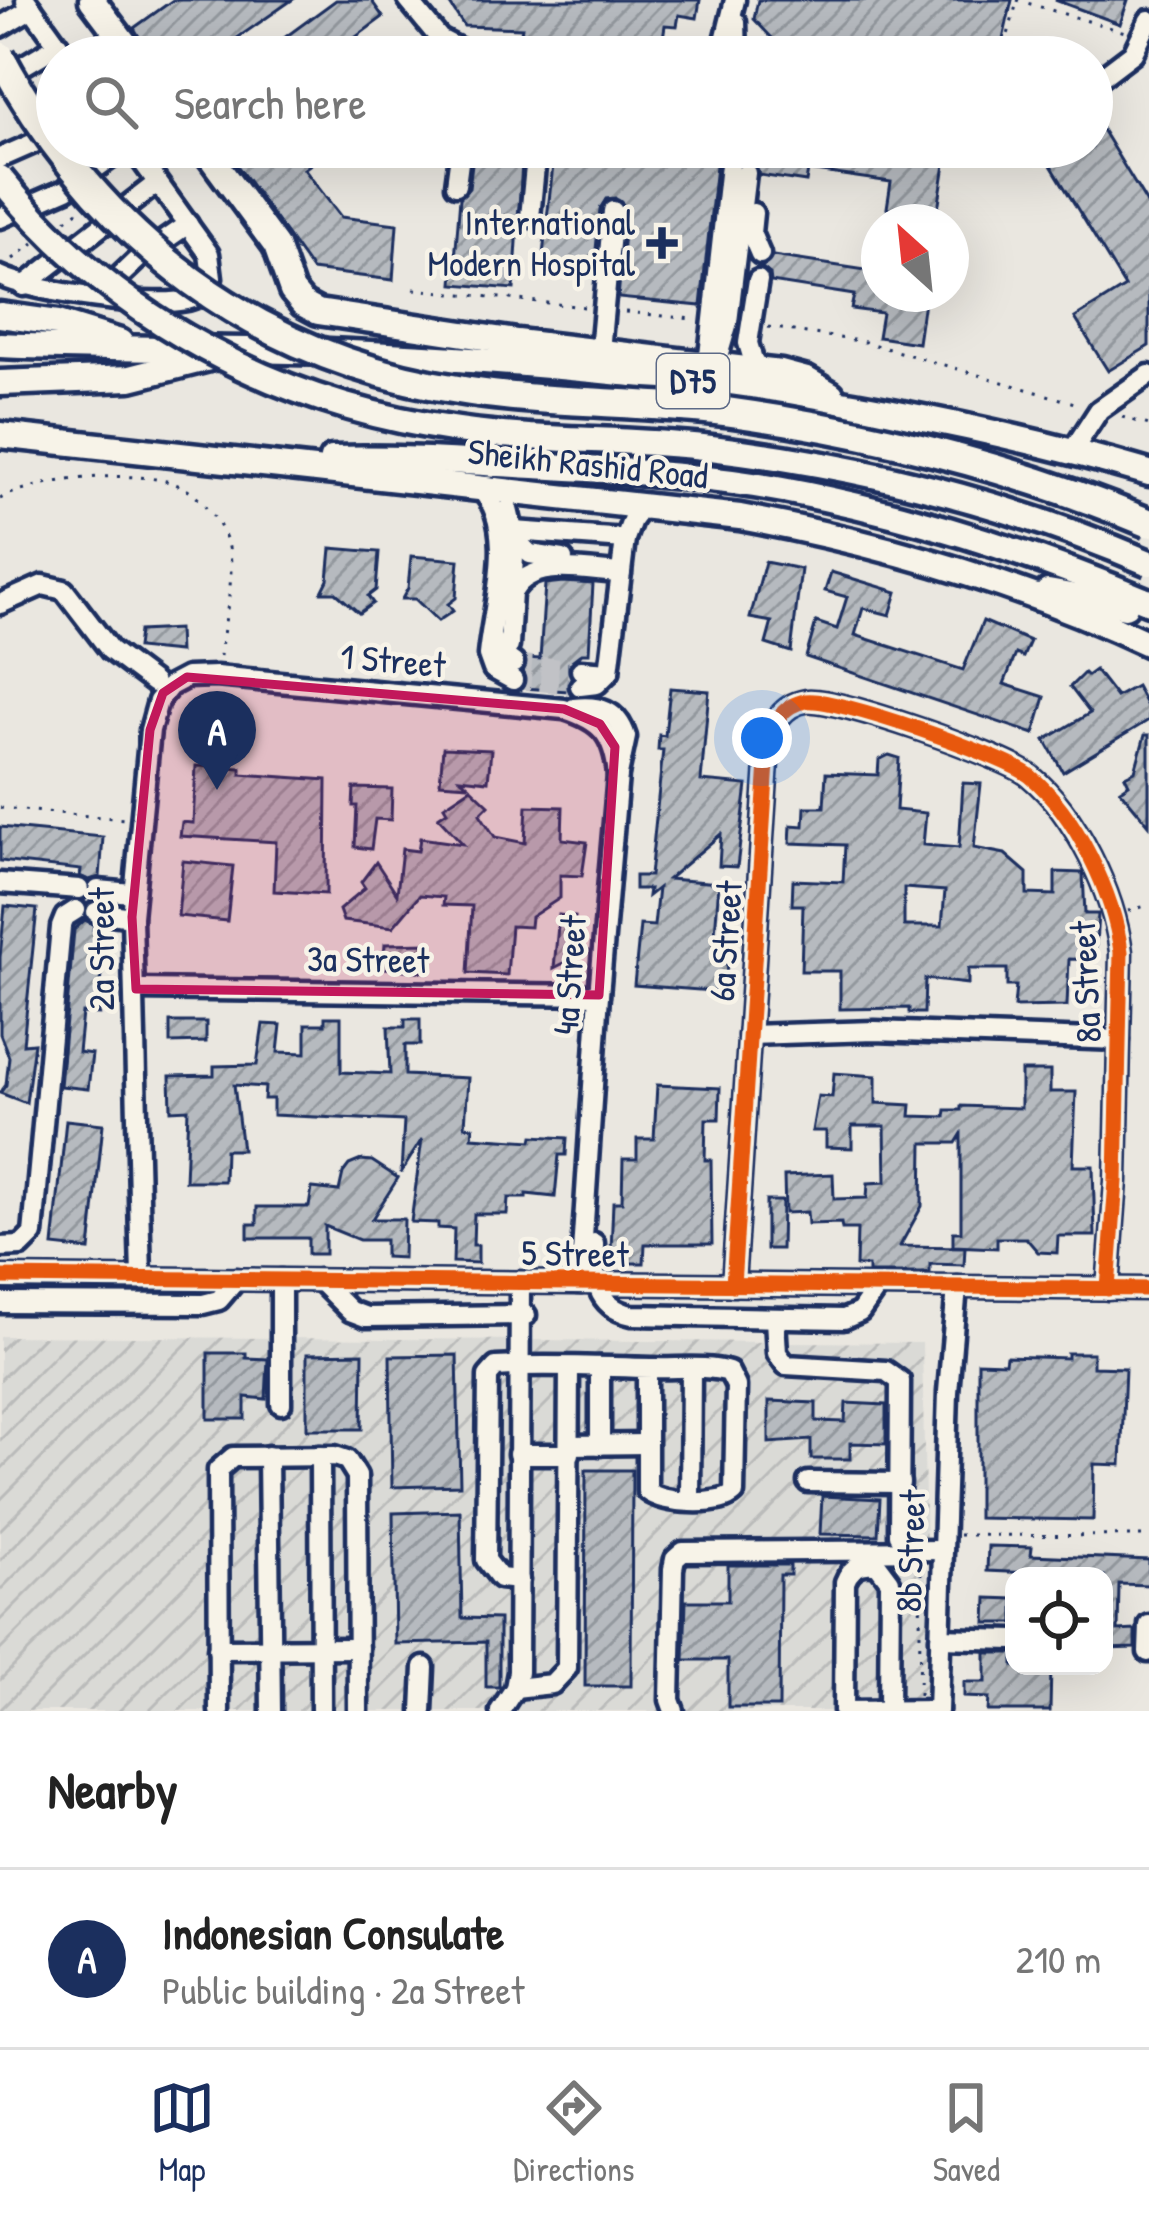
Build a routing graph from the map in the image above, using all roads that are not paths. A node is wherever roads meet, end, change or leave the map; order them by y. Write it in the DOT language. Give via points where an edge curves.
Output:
graph roads {
  1 [pos="92,0"];
  2 [pos="408,0"];
  3 [pos="735,2"];
  4 [pos="29,4"];
  5 [pos="0,27"];
  6 [pos="1146,27"];
  7 [pos="52,36"];
  8 [pos="119,36"];
  9 [pos="438,36"];
  10 [pos="727,36"];
  11 [pos="736,36"];
  12 [pos="0,56"];
  13 [pos="36,63"];
  14 [pos="1113,70"];
  15 [pos="0,79"];
  16 [pos="36,114"];
  17 [pos="36,143"];
  18 [pos="0,158"];
  19 [pos="74,168"];
  20 [pos="97,168"];
  21 [pos="145,168"];
  22 [pos="218,168"];
  23 [pos="458,168"];
  24 [pos="535,168"];
  25 [pos="730,168"];
  26 [pos="752,174"];
  27 [pos="0,178"];
  28 [pos="157,184"];
  29 [pos="456,185"];
  30 [pos="613,212"];
  31 [pos="530,217"];
  32 [pos="0,218"];
  33 [pos="188,224"];
  34 [pos="0,276"];
  35 [pos="758,280"];
  36 [pos="24,286"];
  37 [pos="98,298"];
  38 [pos="0,316"];
  39 [pos="0,345"];
  40 [pos="139,350"];
  41 [pos="232,350"];
  42 [pos="600,351"];
  43 [pos="712,365"];
  44 [pos="756,370"];
  45 [pos="1149,375"];
  46 [pos="0,383"];
  47 [pos="842,403"];
  48 [pos="0,435"];
  49 [pos="1073,450"];
  50 [pos="264,464"];
  51 [pos="1148,472"];
  52 [pos="488,489"];
  53 [pos="644,504"];
  54 [pos="1149,523"];
  55 [pos="514,535"];
  56 [pos="625,539"];
  57 [pos="1149,563"];
  58 [pos="621,568"];
  59 [pos="1021,591"];
  60 [pos="512,595"];
  61 [pos="1149,602"];
  62 [pos="0,604"];
  63 [pos="1149,614"];
  64 [pos="1149,644"];
  65 [pos="580,678"];
  66 [pos="162,682"];
  67 [pos="787,710"];
  68 [pos="612,725"];
  69 [pos="0,883"];
  70 [pos="132,893"];
  71 [pos="132,917"];
  72 [pos="136,989"];
  73 [pos="599,995"];
  74 [pos="750,1029"];
  75 [pos="1119,1035"];
  76 [pos="0,1246"];
  77 [pos="0,1276"];
  78 [pos="135,1278"];
  79 [pos="237,1279"];
  80 [pos="281,1280"];
  81 [pos="319,1280"];
  82 [pos="526,1282"];
  83 [pos="587,1283"];
  84 [pos="740,1285"];
  85 [pos="878,1286"];
  86 [pos="950,1287"];
  87 [pos="1114,1289"];
  88 [pos="1149,1289"];
  89 [pos="0,1303"];
  90 [pos="525,1315"];
  91 [pos="775,1319"];
  92 [pos="525,1366"];
  93 [pos="569,1366"];
  94 [pos="600,1367"];
  95 [pos="647,1368"];
  96 [pos="691,1369"];
  97 [pos="280,1404"];
  98 [pos="645,1444"];
  99 [pos="600,1445"];
  100 [pos="569,1449"];
  101 [pos="518,1454"];
  102 [pos="268,1456"];
  103 [pos="320,1456"];
  104 [pos="808,1482"];
  105 [pos="900,1483"];
  106 [pos="690,1499"];
  107 [pos="898,1535"];
  108 [pos="943,1542"];
  109 [pos="519,1580"];
  110 [pos="1149,1625"];
  111 [pos="1149,1636"];
  112 [pos="940,1638"];
  113 [pos="1005,1640"];
  114 [pos="218,1648"];
  115 [pos="270,1648"];
  116 [pos="320,1648"];
  117 [pos="358,1648"];
  118 [pos="1148,1652"];
  119 [pos="424,1666"];
  120 [pos="515,1688"];
  121 [pos="889,1710"];
  122 [pos="918,1710"];
  123 [pos="938,1710"];
  124 [pos="219,1711"];
  125 [pos="271,1711"];
  126 [pos="321,1711"];
  127 [pos="358,1711"];
  128 [pos="422,1711"];
  129 [pos="500,1711"];
  130 [pos="674,1711"];
  131 [pos="845,1711"];
  1 -- 8 [label="main road"];
  2 -- 9 [label="street"];
  3 -- 10 [label="street"];
  3 -- 11 [label="street"];
  4 -- 5 [label="street"];
  4 -- 7 [label="street"];
  6 -- 14 [label="street"];
  12 -- 16 [label="highway, bridge"];
  13 -- 15 [label="street"];
  17 -- 18 [label="street"];
  19 -- 54 [label="highway, bridge" via="132,234 208,294 319,352 470,392 684,407 836,429 1004,470"];
  20 -- 32 [label="street"];
  21 -- 28 [label="street"];
  22 -- 42 [label="main road" via="310,309"];
  23 -- 29 [label="street"];
  24 -- 31 [label="street"];
  25 -- 43 [label="street"];
  26 -- 43 [label="street" via="752,247"];
  27 -- 57 [label="main road, bridge" via="63,245 154,318 256,374 332,404 460,431 654,442 826,465 1011,512"];
  28 -- 33 [label="street"];
  28 -- 36 [label="street"];
  30 -- 42 [label="street"];
  33 -- 37 [label="street"];
  33 -- 37 [label="street" via="212,262 204,292 181,300"];
  34 -- 36 [label="street"];
  35 -- 44 [label="street" via="748,350"];
  36 -- 37 [label="street"];
  38 -- 40 [label="main road" via="79,328"];
  39 -- 40 [label="main road, D75"];
  40 -- 41 [label="main road, D75"];
  41 -- 46 [label="main road" via="130,378"];
  41 -- 47 [label="main road, D75" via="512,364"];
  42 -- 43 [label="main road"];
  43 -- 44 [label="main road"];
  44 -- 47 [label="main road" via="807,380"];
  45 -- 49 [label="street" via="1099,410"];
  47 -- 49 [label="main road, D75"];
  48 -- 50 [label="main road, Sheikh Rashid Road"];
  49 -- 51 [label="main road, D75"];
  50 -- 52 [label="main road, Sheikh Rashid Road"];
  50 -- 61 [label="main road" via="414,458 755,485 1024,554"];
  52 -- 53 [label="main road, Sheikh Rashid Road"];
  52 -- 55 [label="street" via="507,505"];
  52 -- 60 [label="street" via="501,529 491,629 495,647 512,663"];
  53 -- 56 [label="street"];
  53 -- 59 [label="main road, Sheikh Rashid Road" via="855,540"];
  55 -- 56 [label="street"];
  55 -- 58 [label="street" via="536,556"];
  55 -- 60 [label="street"];
  56 -- 58 [label="street"];
  58 -- 60 [label="street" via="536,571"];
  58 -- 65 [label="street" via="609,672 597,685"];
  59 -- 63 [label="main road" via="1097,598"];
  59 -- 64 [label="main road, Sheikh Rashid Road"];
  62 -- 66 [label="street" via="57,586 110,650"];
  66 -- 68 [label="street, 1 Street" via="215,671 593,706"];
  66 -- 70 [label="street, 2a Street" via="147,700"];
  67 -- 74 [label="street, 6a Street" via="768,747"];
  67 -- 75 [label="street, 8a Street" via="828,703 985,752 1019,768 1059,807 1115,915"];
  68 -- 73 [label="street, 4a Street" via="618,776"];
  69 -- 70 [label="street"];
  70 -- 71 [label="street, 2a Street"];
  71 -- 72 [label="street, 2a Street"];
  71 -- 76 [label="street" via="65,917 33,1234 20,1246"];
  72 -- 73 [label="street, 3a Street"];
  72 -- 78 [label="street, 2a Street"];
  73 -- 83 [label="street, 4a Street"];
  74 -- 75 [label="street"];
  74 -- 84 [label="street, 6a Street"];
  75 -- 87 [label="street, 8a Street"];
  77 -- 78 [label="street, 5 Street"];
  78 -- 79 [label="street, 5 Street"];
  79 -- 80 [label="street, 5 Street"];
  79 -- 89 [label="street" via="219,1300 202,1304"];
  80 -- 81 [label="street, 5 Street"];
  80 -- 97 [label="street"];
  81 -- 82 [label="street, 5 Street"];
  81 -- 90 [label="street" via="366,1316"];
  82 -- 83 [label="street, 5 Street"];
  82 -- 90 [label="street"];
  83 -- 84 [label="street, 5 Street"];
  83 -- 91 [label="street" via="625,1314"];
  84 -- 85 [label="street, 5 Street"];
  85 -- 86 [label="street, 5 Street"];
  85 -- 91 [label="street" via="850,1318"];
  86 -- 87 [label="street, 5 Street"];
  86 -- 108 [label="street, 8b Street"];
  87 -- 88 [label="street, 5 Street"];
  90 -- 92 [label="street"];
  91 -- 105 [label="street" via="776,1353 786,1365 898,1378"];
  92 -- 93 [label="street"];
  92 -- 101 [label="street"];
  92 -- 109 [label="street" via="496,1367 488,1376 489,1567"];
  93 -- 94 [label="street"];
  93 -- 100 [label="street"];
  94 -- 95 [label="street"];
  94 -- 99 [label="street"];
  95 -- 96 [label="street"];
  95 -- 98 [label="street"];
  96 -- 106 [label="street"];
  96 -- 106 [label="street" via="724,1370 735,1381 735,1468 728,1499"];
  98 -- 99 [label="street"];
  98 -- 106 [label="street" via="646,1491"];
  99 -- 100 [label="street"];
  100 -- 101 [label="street"];
  100 -- 120 [label="street" via="567,1668 552,1684"];
  101 -- 109 [label="street"];
  102 -- 103 [label="street"];
  102 -- 114 [label="street" via="233,1457 217,1475"];
  102 -- 115 [label="street"];
  103 -- 116 [label="street"];
  103 -- 117 [label="street" via="347,1460 357,1476"];
  104 -- 105 [label="street"];
  105 -- 107 [label="street"];
  108 -- 112 [label="street, 8b Street"];
  108 -- 130 [label="street" via="921,1550 678,1555"];
  109 -- 120 [label="street"];
  110 -- 111 [label="street"];
  111 -- 118 [label="street"];
  112 -- 113 [label="street"];
  112 -- 123 [label="street, 8b Street"];
  114 -- 115 [label="street"];
  114 -- 124 [label="street"];
  115 -- 116 [label="street"];
  115 -- 125 [label="street"];
  116 -- 117 [label="street"];
  116 -- 126 [label="street"];
  117 -- 127 [label="street"];
  119 -- 128 [label="street"];
  120 -- 129 [label="street"];
  121 -- 122 [label="street"];
  121 -- 131 [label="street"];
  121 -- 131 [label="street" via="890,1581 878,1565 864,1563 845,1582"];
  122 -- 123 [label="street"];
}
